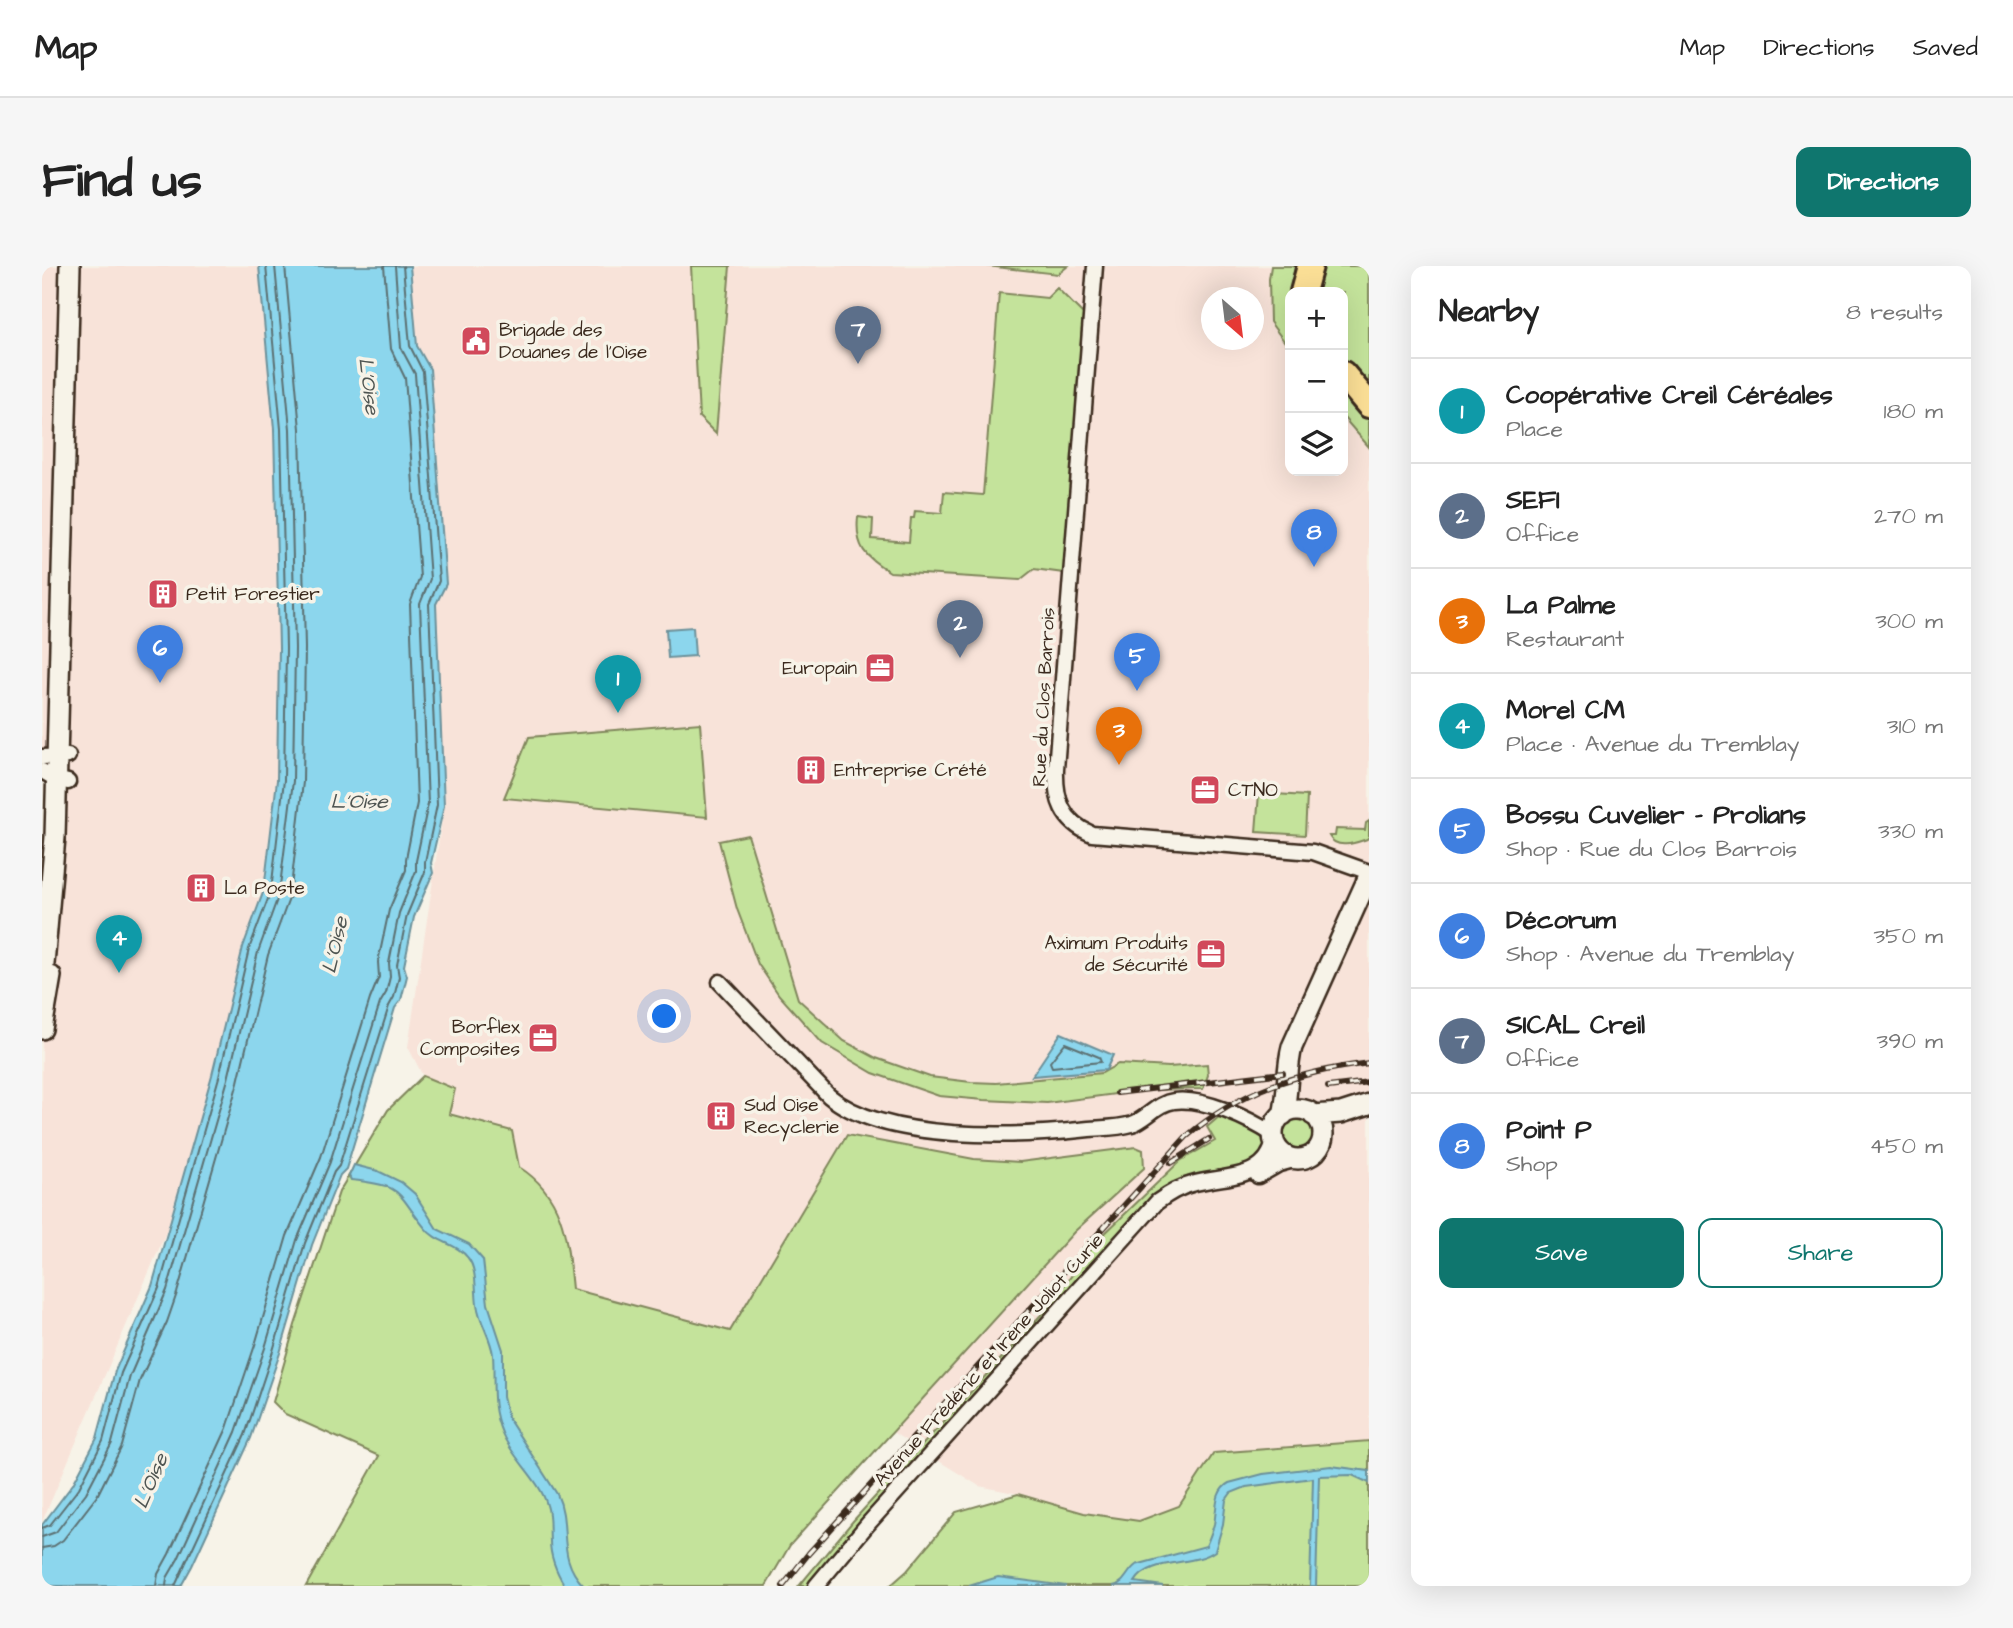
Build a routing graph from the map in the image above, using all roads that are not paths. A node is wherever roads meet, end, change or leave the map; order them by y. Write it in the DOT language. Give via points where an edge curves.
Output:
graph roads {
  1 [pos="70,266"];
  2 [pos="1095,266"];
  3 [pos="1301,266"];
  4 [pos="1310,266"];
  5 [pos="1296,287"];
  6 [pos="1304,287"];
  7 [pos="1348,370"];
  8 [pos="1348,380"];
  9 [pos="1369,394"];
  10 [pos="1369,405"];
  11 [pos="53,767"];
  12 [pos="1369,874"];
  13 [pos="720,982"];
  14 [pos="42,987"];
  15 [pos="42,1029"];
  16 [pos="1290,1056"];
  17 [pos="1369,1104"];
  18 [pos="1312,1114"];
  19 [pos="1278,1127"];
  20 [pos="1323,1137"];
  21 [pos="1297,1159"];
  22 [pos="1206,1181"];
  23 [pos="816,1586"];
  1 -- 11 [label="main road" via="64,549"];
  2 -- 12 [label="street, Rue du Clos Barrois" via="1056,769 1061,808 1080,828 1100,835 1313,852"];
  3 -- 5 [label="highway"];
  4 -- 6 [label="highway"];
  7 -- 9 [label="highway"];
  8 -- 10 [label="highway"];
  11 -- 14 [label="main road" via="54,860"];
  11 -- 15 [label="main road" via="61,908"];
  12 -- 16 [label="main road"];
  13 -- 19 [label="street" via="829,1096 879,1120 943,1131 1030,1134 1130,1124 1161,1105 1189,1101"];
  16 -- 18 [label="main road" via="1297,1086"];
  16 -- 19 [label="main road"];
  17 -- 18 [label="main road" via="1341,1113"];
  17 -- 20 [label="main road"];
  18 -- 19 [label="main road" via="1296,1110"];
  18 -- 20 [label="main road" via="1322,1126"];
  19 -- 21 [label="main road" via="1283,1153"];
  19 -- 22 [label="street, Avenue Frédéric et Irène Joliot Curie" via="1267,1158 1252,1171"];
  20 -- 21 [label="main road" via="1314,1153"];
  21 -- 22 [label="street, Avenue Frédéric et Irène Joliot Curie" via="1252,1180"];
  22 -- 23 [label="street, Avenue Frédéric et Irène Joliot Curie" via="1176,1190 1152,1208"];
}
